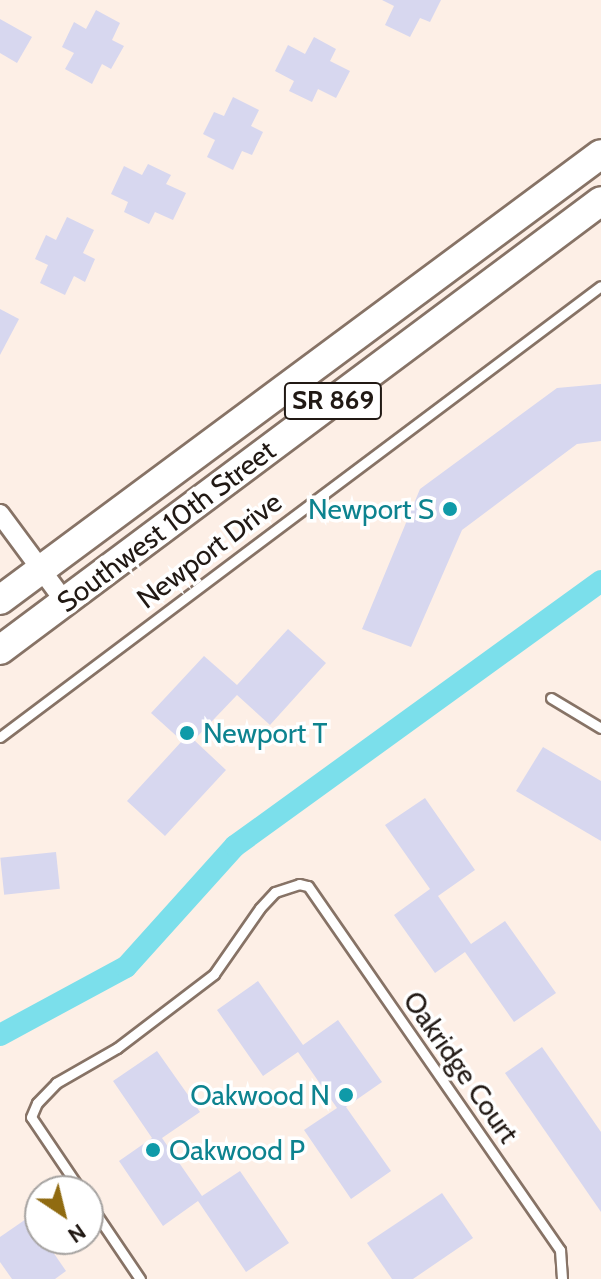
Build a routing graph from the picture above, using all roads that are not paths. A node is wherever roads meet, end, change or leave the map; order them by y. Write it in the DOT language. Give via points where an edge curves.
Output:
graph roads {
  1 [pos="601,154"];
  2 [pos="601,201"];
  3 [pos="601,286"];
  4 [pos="0,514"];
  5 [pos="41,569"];
  6 [pos="0,600"];
  7 [pos="65,602"];
  8 [pos="0,650"];
  9 [pos="551,698"];
  10 [pos="601,728"];
  11 [pos="0,737"];
  12 [pos="70,1175"];
  13 [pos="104,1226"];
  14 [pos="140,1279"];
  15 [pos="562,1279"];
  1 -- 5 [label="main road, Southwest 10th Street / SR 869"];
  2 -- 7 [label="main road, Southwest 10th Street / SR 869"];
  3 -- 11 [label="lane, Newport Drive"];
  4 -- 5 [label="street"];
  5 -- 6 [label="main road, Southwest 10th Street / SR 869"];
  5 -- 7 [label="street"];
  7 -- 8 [label="main road, Southwest 10th Street / SR 869"];
  9 -- 10 [label="lane"];
  12 -- 15 [label="lane, Oakridge Court" via="31,1117 56,1083 117,1048 214,974 275,892 299,884 308,886 560,1250"];
  13 -- 14 [label="lane"];
}
